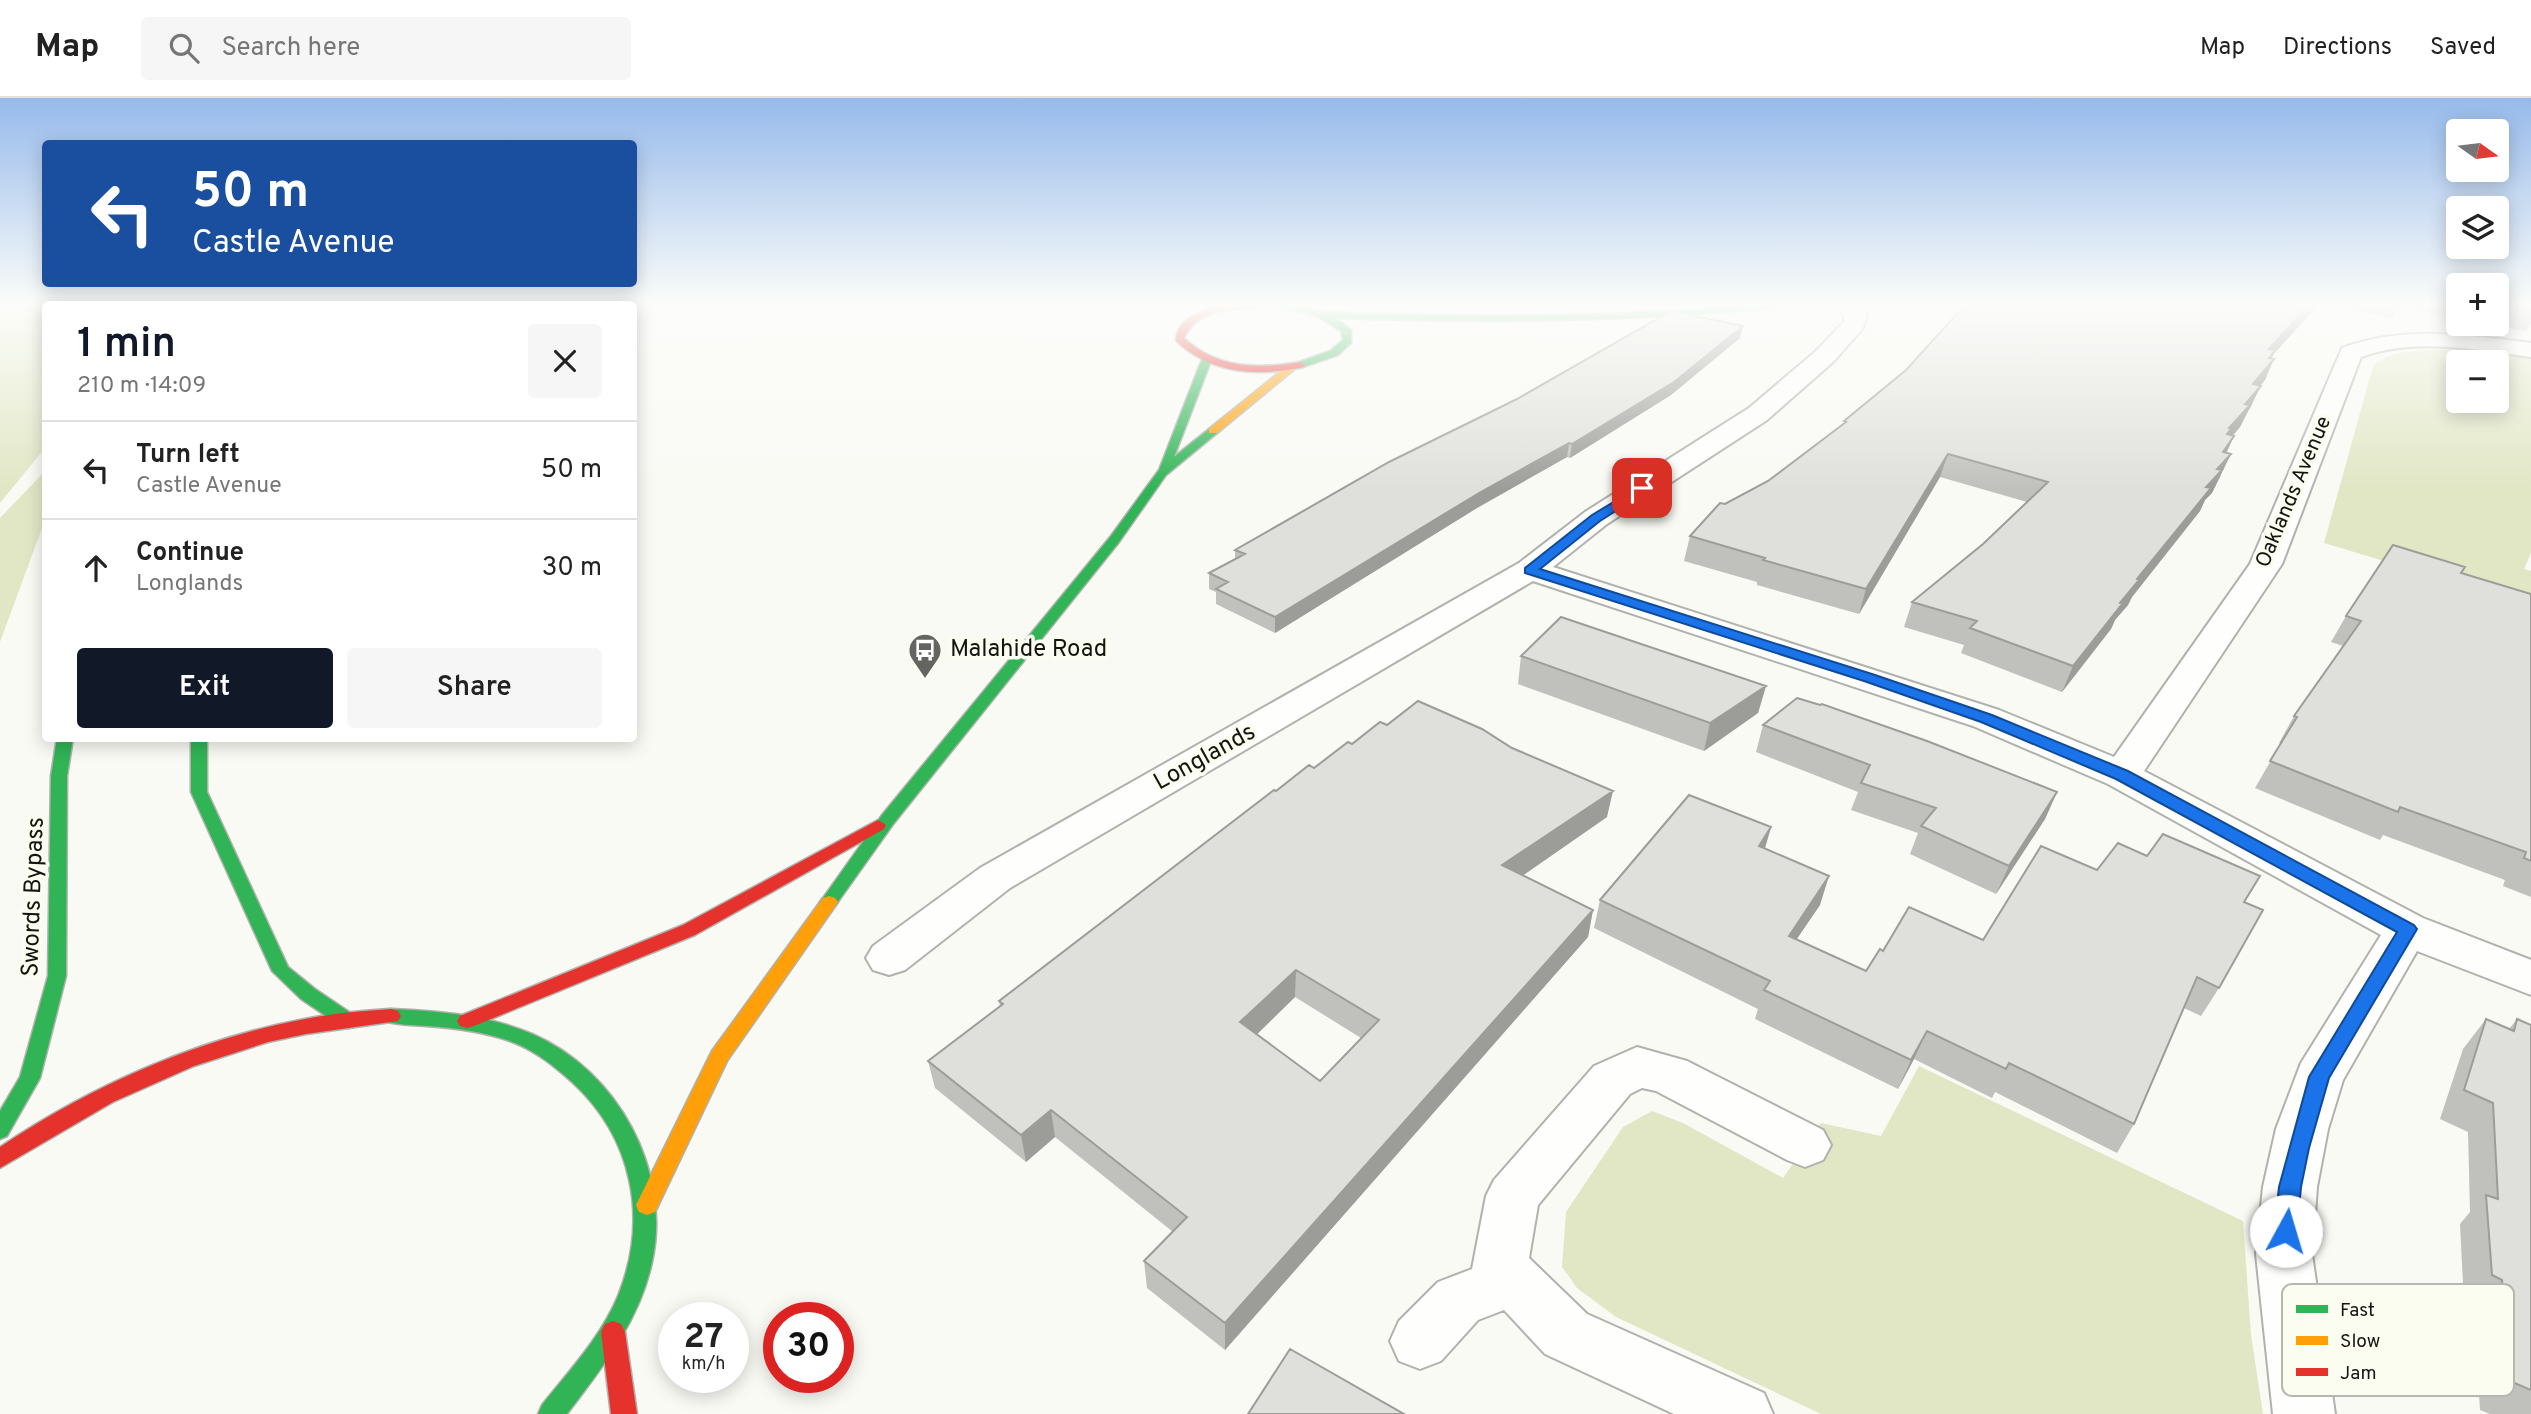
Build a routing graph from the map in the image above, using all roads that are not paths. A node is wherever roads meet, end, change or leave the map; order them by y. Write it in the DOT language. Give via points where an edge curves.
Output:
graph roads {
  1 [pos="1204,366"];
  2 [pos="1240,366"];
  3 [pos="1300,366"];
  4 [pos="1813,366"];
  5 [pos="2346,366"];
  6 [pos="1291,369"];
  7 [pos="1162,473"];
  8 [pos="1530,570"];
  9 [pos="64,742"];
  10 [pos="200,742"];
  11 [pos="2122,775"];
  12 [pos="888,819"];
  13 [pos="2407,929"];
  14 [pos="889,958"];
  15 [pos="2531,978"];
  16 [pos="348,1021"];
  17 [pos="467,1021"];
  18 [pos="0,1130"];
  19 [pos="1805,1145"];
  20 [pos="0,1159"];
  21 [pos="647,1205"];
  22 [pos="1512,1280"];
  23 [pos="2288,1284"];
  24 [pos="613,1332"];
  25 [pos="1420,1341"];
  26 [pos="2302,1396"];
  27 [pos="551,1414"];
  28 [pos="624,1414"];
  29 [pos="1742,1414"];
  30 [pos="2304,1414"];
  1 -- 7 [label="main road"];
  2 -- 6 [label="main road"];
  3 -- 6 [label="main road"];
  4 -- 8 [label="street, Longlands" via="1758,414 1596,518"];
  5 -- 11 [label="street, Oaklands Avenue" via="2266,564"];
  6 -- 7 [label="main road"];
  7 -- 12 [label="main road" via="1090,570"];
  8 -- 11 [label="street" via="1986,718"];
  8 -- 14 [label="street, Longlands" via="995,878"];
  9 -- 18 [label="main road, Swords Bypass" via="59,776 57,976 30,1078"];
  10 -- 16 [label="main road" via="199,792 281,971"];
  11 -- 13 [label="street"];
  12 -- 17 [label="main road" via="689,930"];
  12 -- 21 [label="main road" via="719,1057"];
  13 -- 15 [label="street"];
  13 -- 23 [label="street" via="2319,1077 2290,1187 2284,1254"];
  16 -- 17 [label="main road" via="391,1016"];
  16 -- 20 [label="main road" via="305,1026 213,1051 116,1091"];
  17 -- 21 [label="main road" via="541,1046 589,1083 627,1133"];
  19 -- 22 [label="street" via="1669,1074 1637,1068 1612,1080 1513,1196 1499,1266"];
  21 -- 24 [label="main road" via="647,1234 631,1293"];
  22 -- 25 [label="street" via="1458,1301"];
  22 -- 29 [label="street" via="1566,1334"];
  24 -- 27 [label="main road"];
  24 -- 28 [label="main road"];
  26 -- 30 [label="street"];
}
